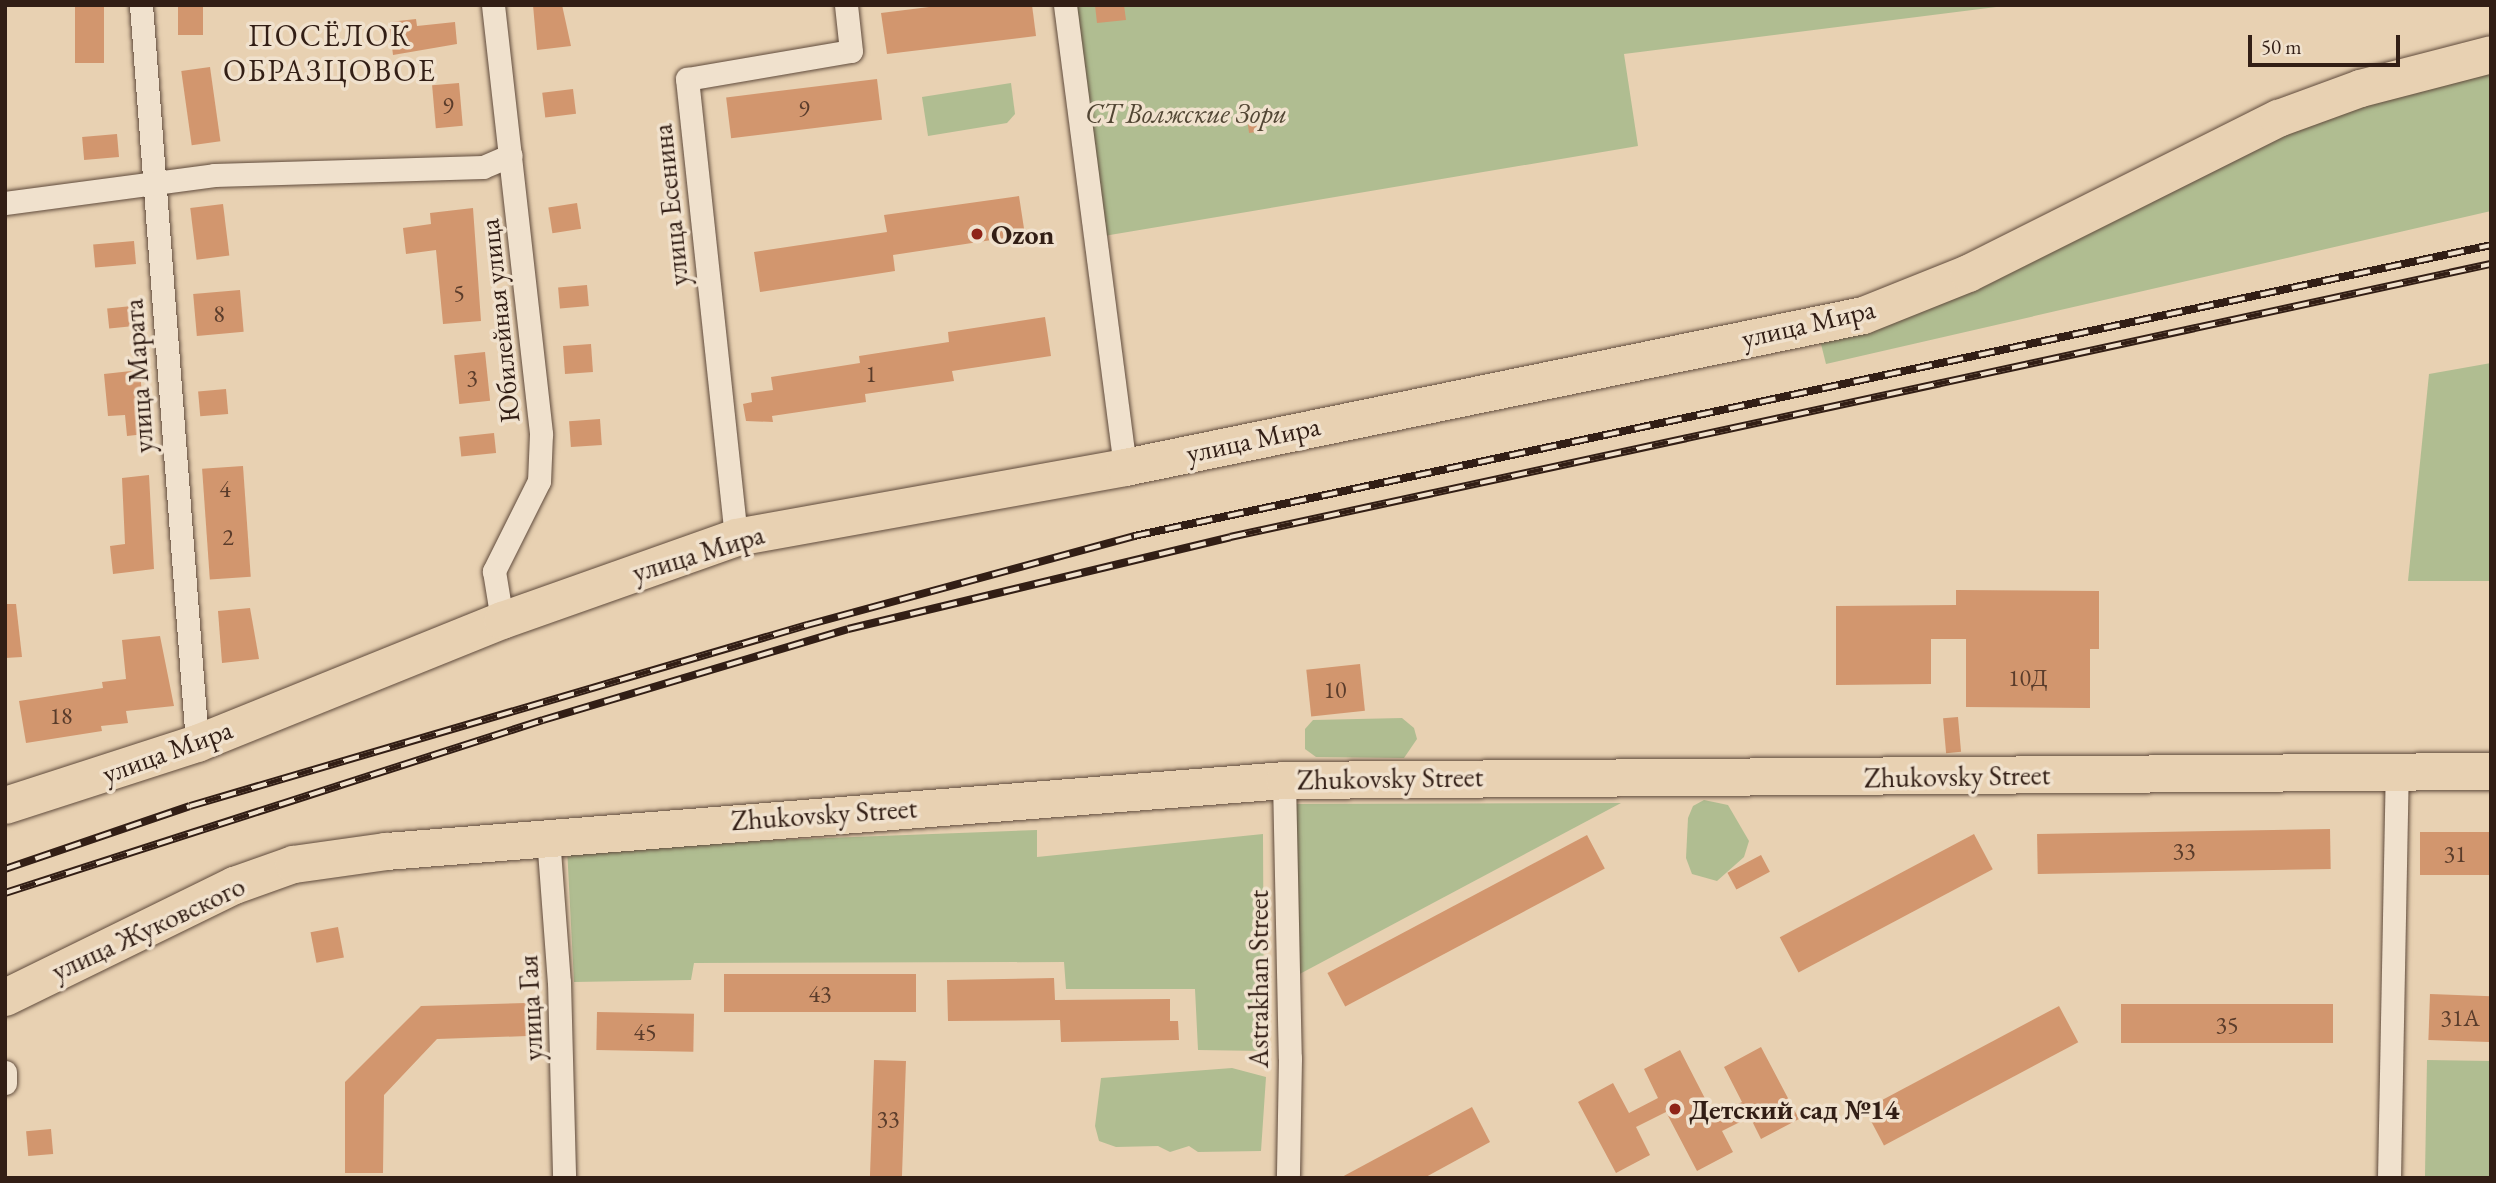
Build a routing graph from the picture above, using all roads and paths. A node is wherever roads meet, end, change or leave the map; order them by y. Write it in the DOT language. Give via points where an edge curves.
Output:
graph roads {
  1 [pos="141,5"];
  2 [pos="494,5"];
  3 [pos="846,5"];
  4 [pos="1065,5"];
  5 [pos="2491,54"];
  6 [pos="511,155"];
  7 [pos="153,186"];
  8 [pos="5,203"];
  9 [pos="1125,467"];
  10 [pos="736,537"];
  11 [pos="502,620"];
  12 [pos="197,743"];
  13 [pos="2397,771"];
  14 [pos="2491,771"];
  15 [pos="1284,780"];
  16 [pos="5,805"];
  17 [pos="548,836"];
  18 [pos="5,997"];
  19 [pos="564,1178"];
  20 [pos="1288,1178"];
  21 [pos="2389,1178"];
  1 -- 7 [label="street, улица Марата"];
  2 -- 6 [label="street, Юбилейная улица"];
  3 -- 10 [label="street, улица Есенина" via="851,51 687,79"];
  4 -- 9 [label="street"];
  5 -- 9 [label="main road, улица Мира" via="2360,88 2278,118 1968,273 1863,315"];
  6 -- 7 [label="street" via="483,167 214,175"];
  6 -- 11 [label="street, Юбилейная улица" via="541,434 539,481 495,571"];
  7 -- 8 [label="street"];
  7 -- 12 [label="street, улица Марата"];
  9 -- 10 [label="main road, улица Мира"];
  10 -- 11 [label="main road, улица Мира"];
  11 -- 12 [label="main road, улица Мира"];
  12 -- 16 [label="main road, улица Мира"];
  13 -- 14 [label="main road, Zhukovsky Street"];
  13 -- 15 [label="main road, Zhukovsky Street"];
  13 -- 21 [label="street"];
  15 -- 17 [label="main road, Zhukovsky Street"];
  15 -- 20 [label="street, Astrakhan Street"];
  17 -- 18 [label="main road, Zhukovsky Street" via="293,864 178,911"];
  17 -- 19 [label="street, улица Гая" via="559,982"];
}
